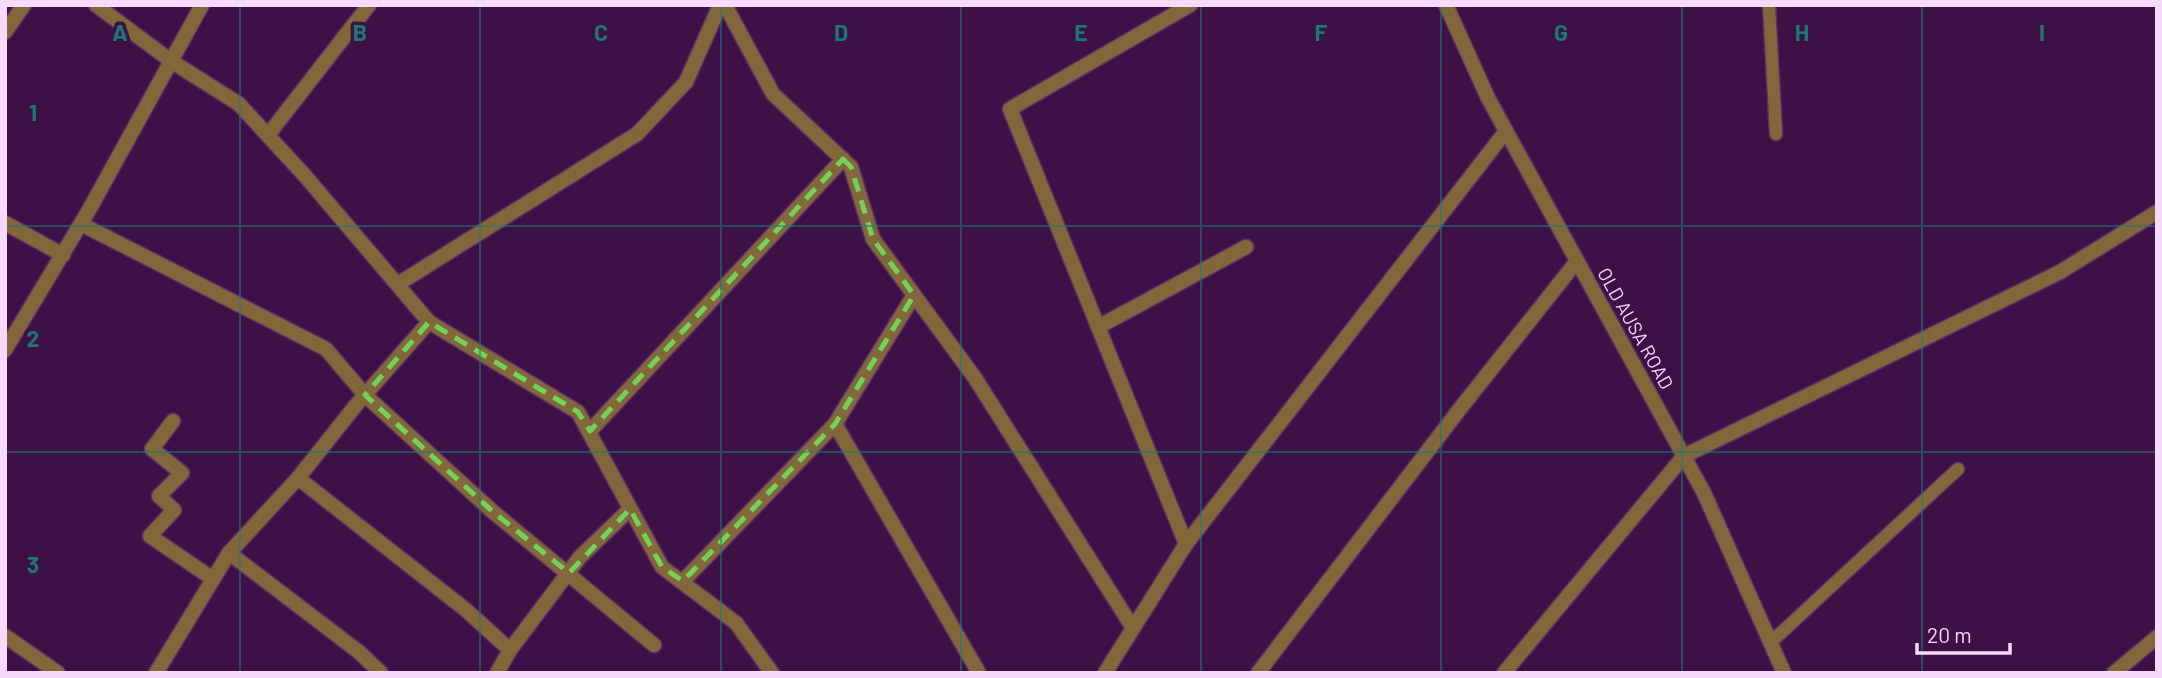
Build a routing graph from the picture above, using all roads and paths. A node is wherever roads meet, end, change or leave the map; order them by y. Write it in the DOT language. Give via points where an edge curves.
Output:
graph roads {
  1 [pos="24,5"];
  2 [pos="96,5"];
  3 [pos="202,5"];
  4 [pos="369,5"];
  5 [pos="722,5"];
  6 [pos="1190,5"];
  7 [pos="1446,5"];
  8 [pos="1769,5"];
  9 [pos="5,32"];
  10 [pos="171,61"];
  11 [pos="1507,131"];
  12 [pos="1776,134"];
  13 [pos="268,135"];
  14 [pos="843,159"];
  15 [pos="2157,212"];
  16 [pos="5,223"];
  17 [pos="81,224"];
  18 [pos="1246,247"];
  19 [pos="63,255"];
  20 [pos="1577,261"];
  21 [pos="398,284"];
  22 [pos="914,295"];
  23 [pos="429,322"];
  24 [pos="1098,327"];
  25 [pos="5,350"];
  26 [pos="365,395"];
  27 [pos="173,421"];
  28 [pos="835,424"];
  29 [pos="590,431"];
  30 [pos="1684,456"];
  31 [pos="1958,469"];
  32 [pos="299,478"];
  33 [pos="630,509"];
  34 [pos="1186,544"];
  35 [pos="229,553"];
  36 [pos="569,573"];
  37 [pos="213,579"];
  38 [pos="682,581"];
  39 [pos="1133,628"];
  40 [pos="5,636"];
  41 [pos="2157,638"];
  42 [pos="1770,643"];
  43 [pos="654,645"];
  44 [pos="510,650"];
  45 [pos="58,673"];
  46 [pos="156,673"];
  47 [pos="381,673"];
  48 [pos="497,673"];
  49 [pos="772,673"];
  50 [pos="979,673"];
  51 [pos="1105,673"];
  52 [pos="1258,673"];
  53 [pos="1504,673"];
  54 [pos="1784,673"];
  55 [pos="2115,673"];
  1 -- 9 [label="street"];
  2 -- 10 [label="street"];
  3 -- 10 [label="street"];
  4 -- 13 [label="street"];
  5 -- 14 [label="street" via="773,93"];
  5 -- 21 [label="street" via="686,82 637,134"];
  6 -- 24 [label="street" via="1010,109"];
  7 -- 11 [label="street, OLD AUSA ROAD"];
  8 -- 12 [label="lane"];
  10 -- 13 [label="street" via="239,104"];
  10 -- 17 [label="street"];
  11 -- 20 [label="street, OLD AUSA ROAD"];
  11 -- 34 [label="street"];
  13 -- 21 [label="street"];
  14 -- 22 [label="street" via="851,167 873,239"];
  14 -- 29 [label="street"];
  15 -- 30 [label="street" via="2060,272"];
  16 -- 19 [label="street"];
  17 -- 19 [label="street"];
  17 -- 26 [label="street" via="326,349"];
  18 -- 24 [label="street"];
  19 -- 25 [label="street"];
  20 -- 30 [label="street, OLD AUSA ROAD"];
  20 -- 52 [label="street"];
  21 -- 23 [label="street"];
  22 -- 28 [label="street"];
  22 -- 39 [label="street" via="975,377"];
  23 -- 26 [label="street"];
  23 -- 29 [label="street" via="578,412"];
  24 -- 34 [label="street"];
  26 -- 32 [label="street"];
  26 -- 36 [label="street" via="492,512"];
  27 -- 37 [label="street" via="152,449 182,472 159,496 174,510 149,536"];
  28 -- 38 [label="street"];
  28 -- 50 [label="street"];
  29 -- 33 [label="street"];
  30 -- 42 [label="street, OLD AUSA ROAD"];
  30 -- 53 [label="street"];
  31 -- 42 [label="lane"];
  32 -- 35 [label="street"];
  32 -- 44 [label="street"];
  33 -- 36 [label="street"];
  33 -- 38 [label="street" via="662,567"];
  34 -- 39 [label="street"];
  35 -- 37 [label="street"];
  35 -- 47 [label="street"];
  36 -- 43 [label="street"];
  36 -- 44 [label="street"];
  37 -- 46 [label="street"];
  38 -- 49 [label="street" via="736,623"];
  39 -- 51 [label="street"];
  40 -- 45 [label="street"];
  41 -- 55 [label="street"];
  42 -- 54 [label="street, OLD AUSA ROAD"];
  44 -- 48 [label="street"];
}
